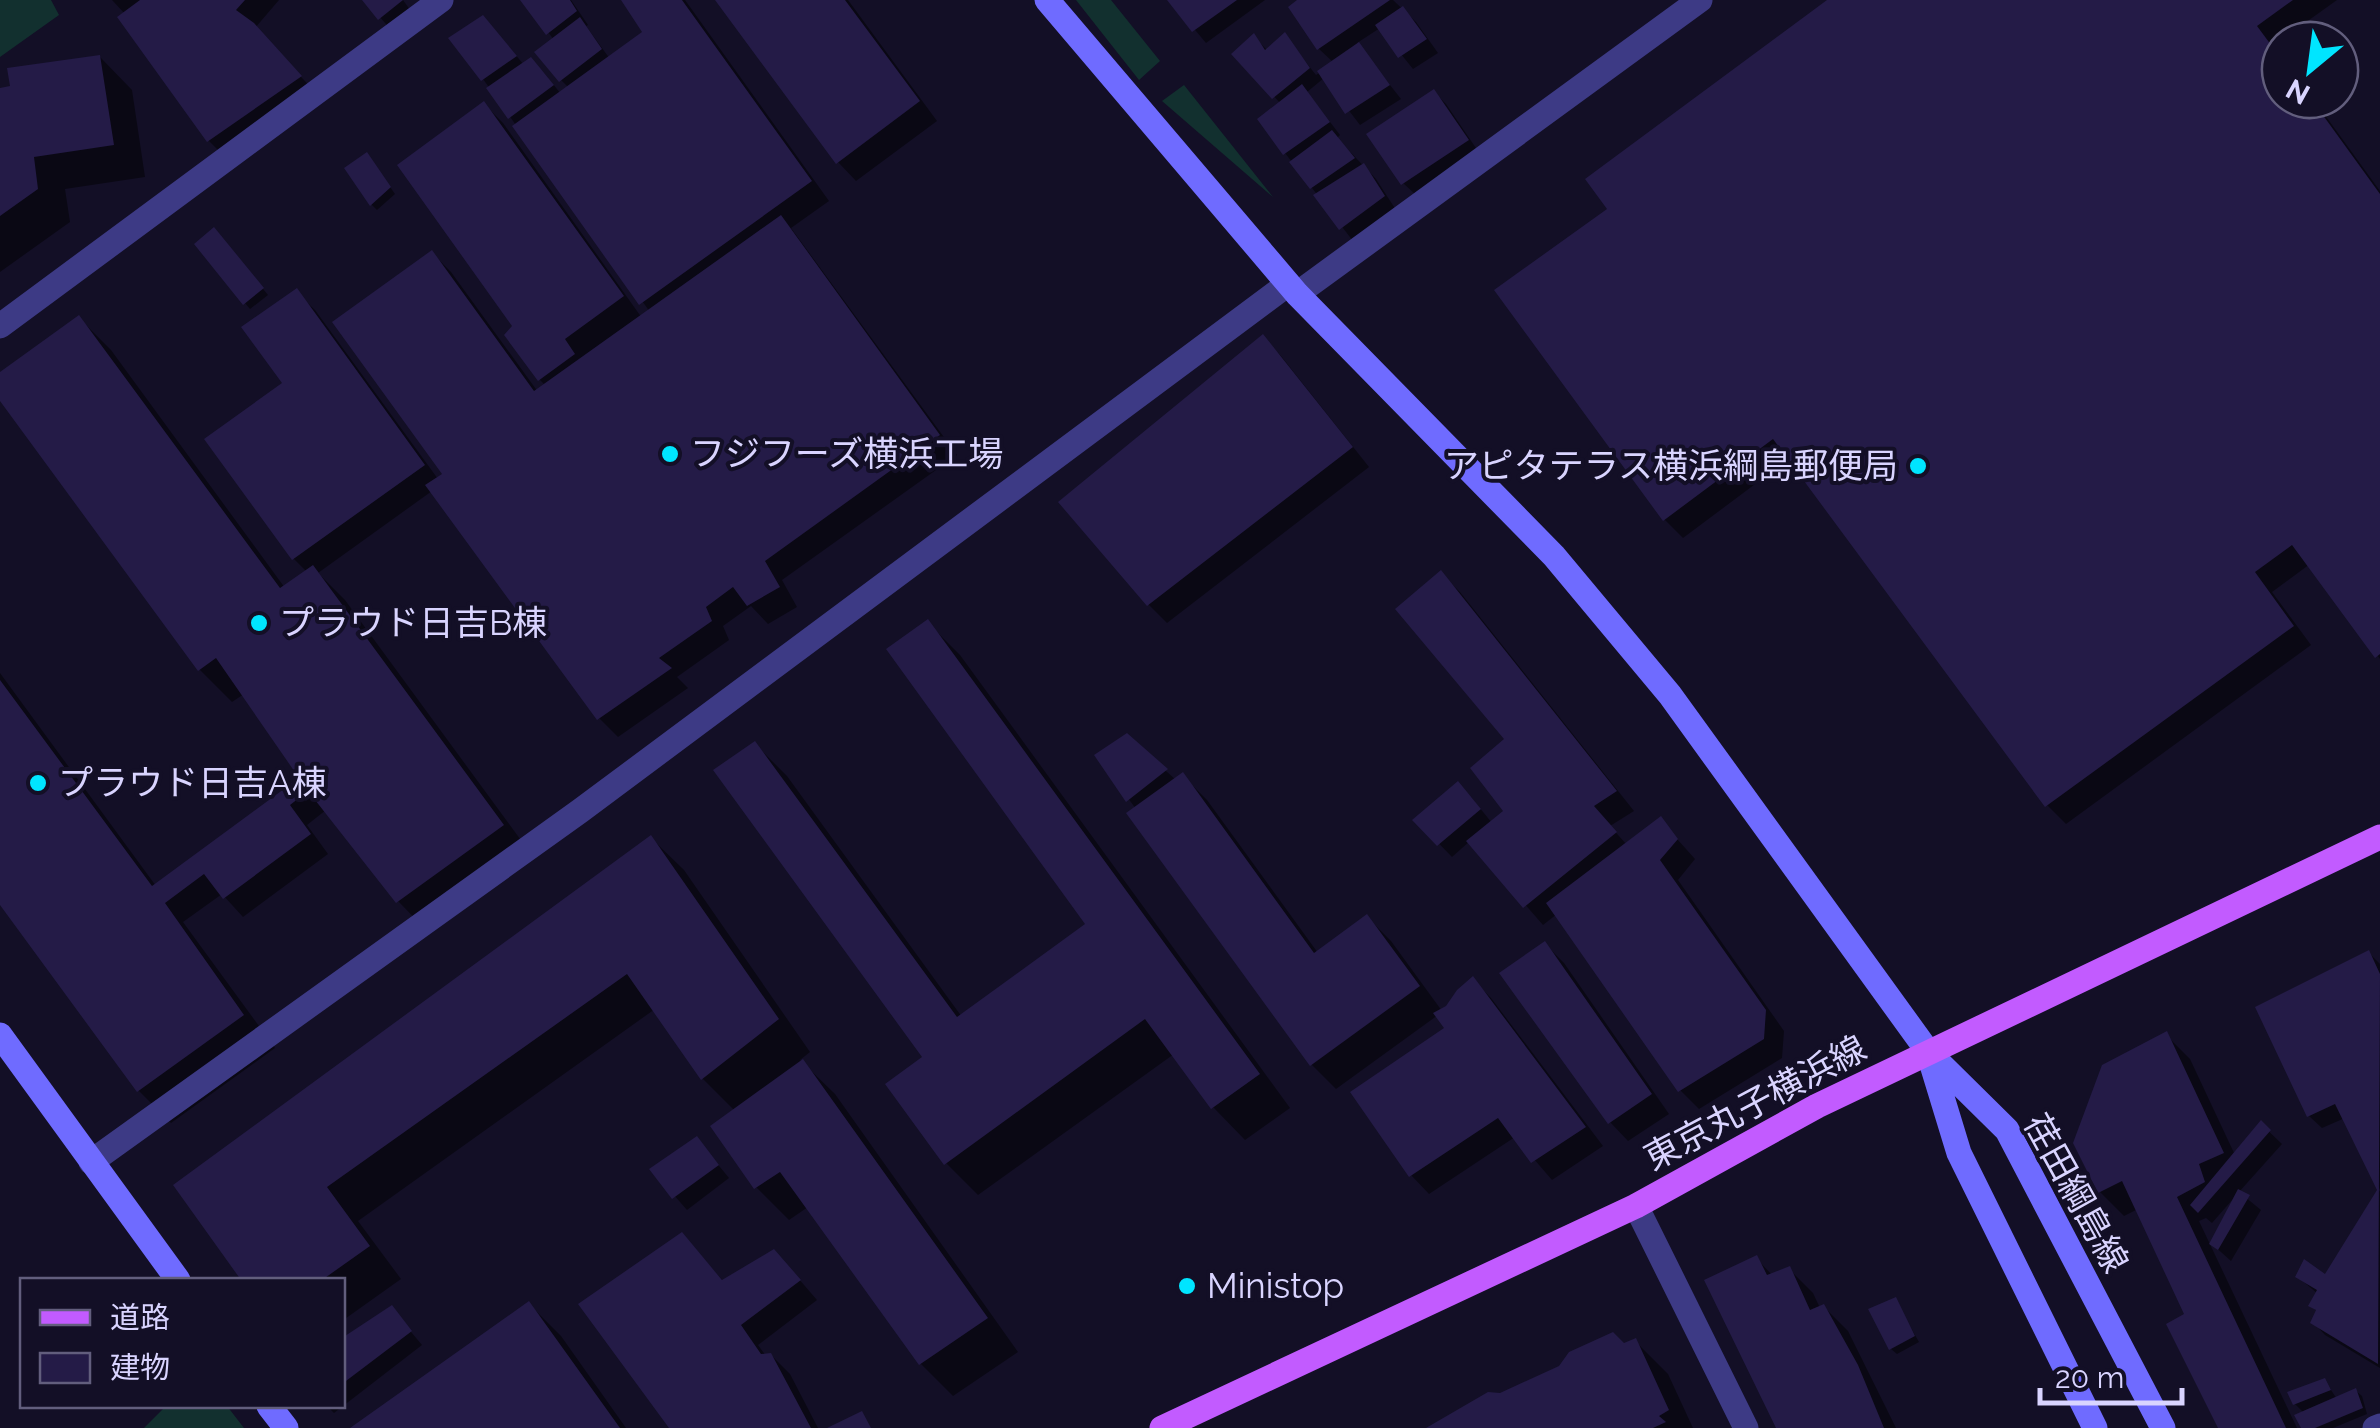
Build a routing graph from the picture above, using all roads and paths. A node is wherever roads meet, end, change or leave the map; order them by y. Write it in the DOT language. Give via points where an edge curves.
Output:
graph roads {
  1 [pos="442,0"];
  2 [pos="1047,0"];
  3 [pos="1700,0"];
  4 [pos="1292,289"];
  5 [pos="0,326"];
  6 [pos="2380,837"];
  7 [pos="0,1035"];
  8 [pos="1929,1053"];
  9 [pos="91,1162"];
  10 [pos="1636,1206"];
  11 [pos="177,1278"];
  12 [pos="1162,1428"];
  13 [pos="1746,1428"];
  14 [pos="2095,1428"];
  15 [pos="2163,1428"];
  1 -- 5 [label="street"];
  2 -- 4 [label="street"];
  3 -- 4 [label="street"];
  4 -- 8 [label="street" via="1554,556 1670,695"];
  4 -- 9 [label="street"];
  6 -- 8 [label="main road, 東京丸子横浜線"];
  7 -- 9 [label="street"];
  8 -- 10 [label="main road, 東京丸子横浜線"];
  8 -- 14 [label="street" via="1959,1153"];
  8 -- 15 [label="street, 荏田綱島線" via="2006,1130"];
  9 -- 11 [label="street"];
  10 -- 12 [label="main road, 東京丸子横浜線"];
  10 -- 13 [label="street"];
}
